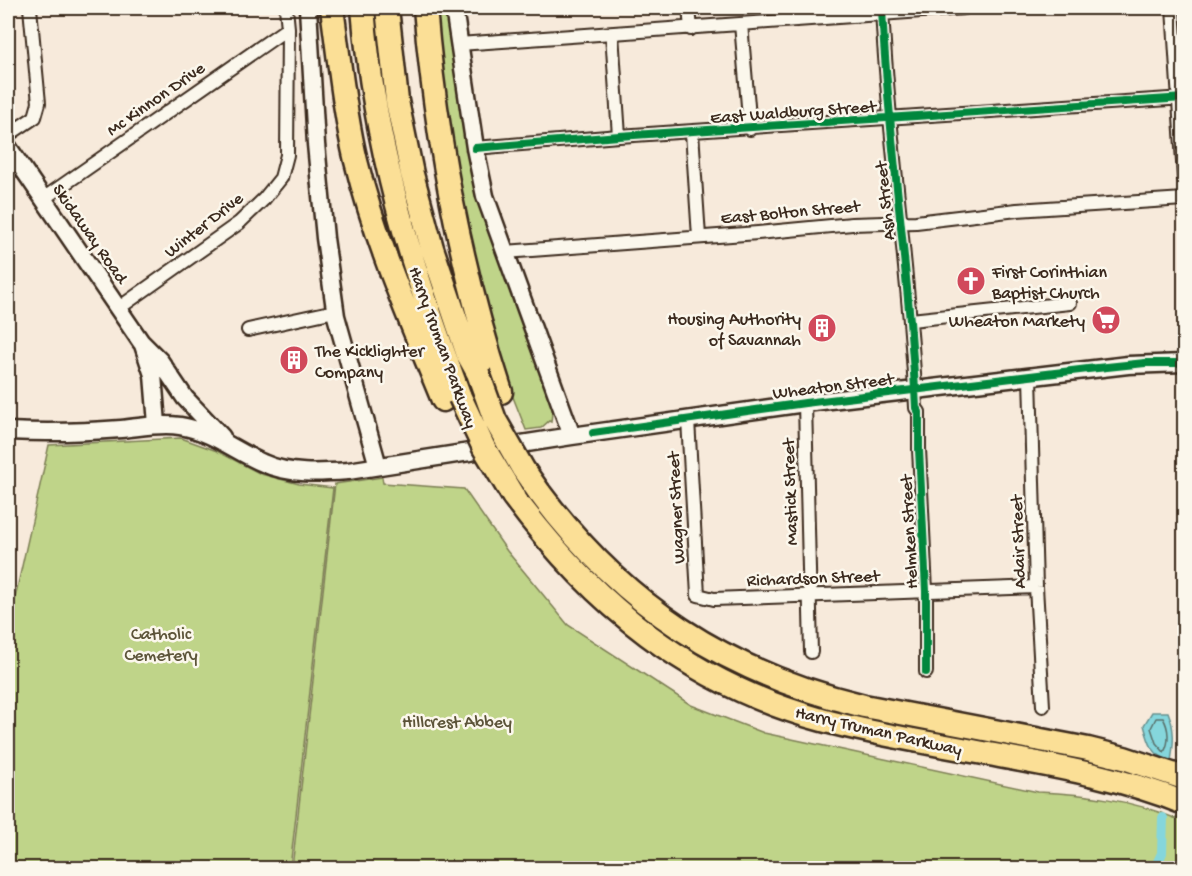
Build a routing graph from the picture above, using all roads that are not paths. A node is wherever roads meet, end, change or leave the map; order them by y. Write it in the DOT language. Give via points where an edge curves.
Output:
graph roads {
  1 [pos="30,8"];
  2 [pos="286,8"];
  3 [pos="308,8"];
  4 [pos="332,8"];
  5 [pos="363,8"];
  6 [pos="387,8"];
  7 [pos="425,8"];
  8 [pos="454,8"];
  9 [pos="689,8"];
  10 [pos="964,8"];
  11 [pos="1173,8"];
  12 [pos="882,10"];
  13 [pos="741,24"];
  14 [pos="288,28"];
  15 [pos="691,29"];
  16 [pos="612,34"];
  17 [pos="459,44"];
  18 [pos="1181,98"];
  19 [pos="891,119"];
  20 [pos="750,129"];
  21 [pos="692,132"];
  22 [pos="8,135"];
  23 [pos="619,136"];
  24 [pos="8,147"];
  25 [pos="475,148"];
  26 [pos="1183,148"];
  27 [pos="1185,178"];
  28 [pos="43,199"];
  29 [pos="1185,199"];
  30 [pos="902,222"];
  31 [pos="699,237"];
  32 [pos="505,252"];
  33 [pos="1070,303"];
  34 [pos="119,308"];
  35 [pos="335,311"];
  36 [pos="911,320"];
  37 [pos="248,330"];
  38 [pos="141,342"];
  39 [pos="1185,363"];
  40 [pos="168,375"];
  41 [pos="1030,376"];
  42 [pos="916,391"];
  43 [pos="452,399"];
  44 [pos="805,403"];
  45 [pos="688,420"];
  46 [pos="158,424"];
  47 [pos="8,431"];
  48 [pos="572,436"];
  49 [pos="229,444"];
  50 [pos="378,466"];
  51 [pos="543,492"];
  52 [pos="1036,587"];
  53 [pos="926,591"];
  54 [pos="699,595"];
  55 [pos="810,595"];
  56 [pos="811,652"];
  57 [pos="926,672"];
  58 [pos="1043,706"];
  59 [pos="1185,778"];
  60 [pos="1185,803"];
  1 -- 22 [label="street" via="39,103 35,117"];
  2 -- 14 [label="street, Winter Drive"];
  3 -- 35 [label="main road" via="316,144"];
  4 -- 43 [label="highway" via="356,159 377,233 407,314"];
  5 -- 43 [label="highway, Harry Truman Parkway" via="374,105 390,180"];
  6 -- 51 [label="highway, Harry Truman Parkway, bridge" via="397,101 421,211 468,355 495,420 523,469"];
  7 -- 51 [label="highway" via="442,156 466,271 501,392"];
  8 -- 17 [label="main road"];
  9 -- 15 [label="street"];
  10 -- 12 [label="street"];
  11 -- 18 [label="street"];
  12 -- 13 [label="street"];
  12 -- 19 [label="street, Ash Street"];
  13 -- 15 [label="street"];
  13 -- 20 [label="street"];
  14 -- 28 [label="street, Mc Kinnon Drive"];
  14 -- 34 [label="street, Winter Drive" via="287,155 281,178 239,222"];
  15 -- 16 [label="street"];
  16 -- 17 [label="street"];
  16 -- 23 [label="street"];
  17 -- 25 [label="main road"];
  18 -- 19 [label="street, East Waldburg Street"];
  18 -- 26 [label="street"];
  19 -- 20 [label="street, East Waldburg Street"];
  19 -- 30 [label="street, Ash Street"];
  20 -- 21 [label="street, East Waldburg Street"];
  21 -- 23 [label="street, East Waldburg Street"];
  21 -- 31 [label="street"];
  23 -- 25 [label="street, East Waldburg Street"];
  24 -- 28 [label="main road, Skidaway Road"];
  25 -- 32 [label="main road" via="485,196"];
  26 -- 27 [label="street"];
  28 -- 34 [label="main road, Skidaway Road"];
  29 -- 30 [label="street, East Bolton Street"];
  30 -- 31 [label="street, East Bolton Street"];
  30 -- 36 [label="street, Ash Street"];
  31 -- 32 [label="street, East Bolton Street"];
  32 -- 48 [label="main road"];
  33 -- 36 [label="street"];
  34 -- 38 [label="main road, Skidaway Road"];
  35 -- 37 [label="street"];
  35 -- 50 [label="main road"];
  36 -- 42 [label="street, Ash Street"];
  38 -- 40 [label="main road, Skidaway Road"];
  38 -- 46 [label="main road, Skidaway Road" via="153,375"];
  39 -- 41 [label="main road, Wheaton Street" via="1145,363"];
  40 -- 46 [label="main road"];
  40 -- 49 [label="main road, Skidaway Road"];
  41 -- 42 [label="main road, Wheaton Street"];
  41 -- 52 [label="street, Adair Street"];
  42 -- 44 [label="main road, Wheaton Street"];
  42 -- 53 [label="street, Helmken Street"];
  43 -- 60 [label="highway, Harry Truman Parkway" via="468,450 505,497 522,530 559,571 600,606 725,682 813,717 1083,772"];
  44 -- 45 [label="main road, Wheaton Street"];
  44 -- 55 [label="street, Mastick Street"];
  45 -- 48 [label="main road, Wheaton Street"];
  45 -- 54 [label="street, Wagner Street"];
  46 -- 47 [label="main road" via="45,433"];
  46 -- 49 [label="main road" via="202,431"];
  48 -- 50 [label="main road, Wheaton Street"];
  49 -- 50 [label="main road, Wheaton Street" via="263,464 290,471 318,473"];
  51 -- 59 [label="highway, Harry Truman Parkway" via="582,545 664,619 727,657 794,687 864,706 1124,758"];
  52 -- 53 [label="street, Richardson Street"];
  52 -- 58 [label="street, Adair Street"];
  53 -- 55 [label="street, Richardson Street"];
  53 -- 57 [label="street, Helmken Street"];
  54 -- 55 [label="street, Richardson Street" via="714,599"];
  55 -- 56 [label="street, Mastick Street"];
}
